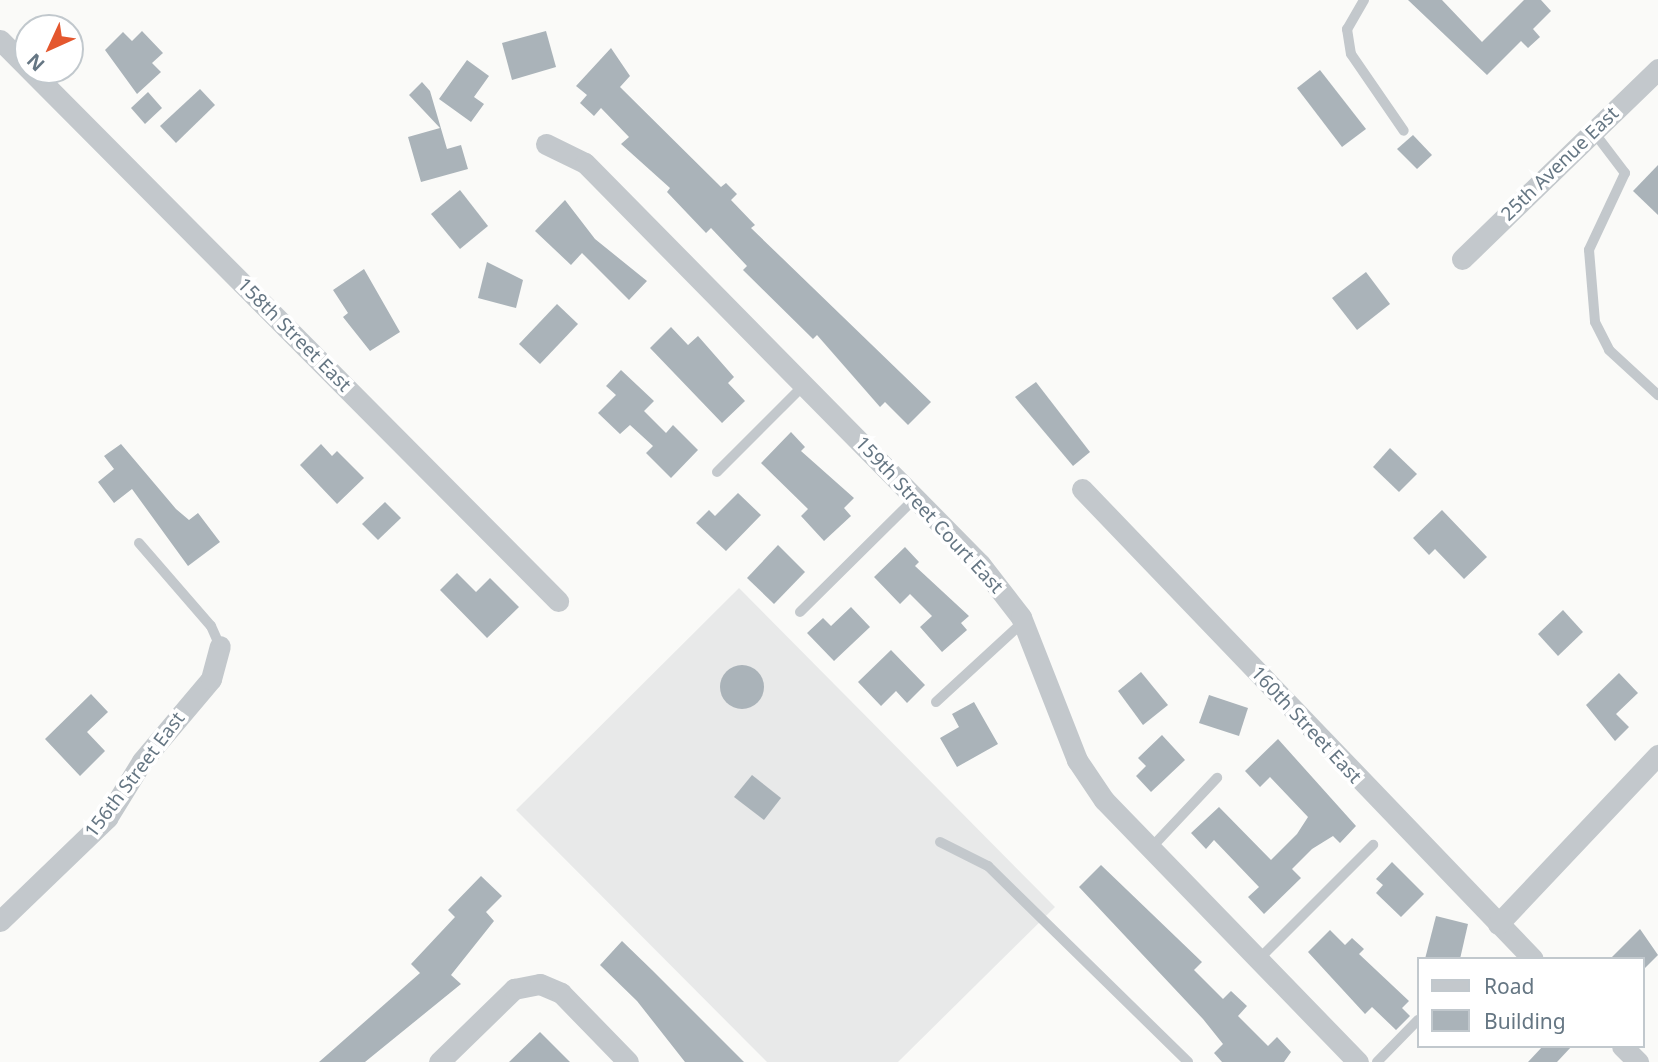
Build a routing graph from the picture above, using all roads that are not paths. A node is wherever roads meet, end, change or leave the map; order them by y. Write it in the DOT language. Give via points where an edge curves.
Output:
graph roads {
  1 [pos="1364,0"];
  2 [pos="0,40"];
  3 [pos="14,54"];
  4 [pos="1658,69"];
  5 [pos="44,84"];
  6 [pos="1404,131"];
  7 [pos="1593,131"];
  8 [pos="546,144"];
  9 [pos="1462,259"];
  10 [pos="804,385"];
  11 [pos="1658,395"];
  12 [pos="717,472"];
  13 [pos="1082,489"];
  14 [pos="915,498"];
  15 [pos="139,543"];
  16 [pos="558,601"];
  17 [pos="800,612"];
  18 [pos="1023,622"];
  19 [pos="220,646"];
  20 [pos="936,702"];
  21 [pos="1658,755"];
  22 [pos="1217,778"];
  23 [pos="940,842"];
  24 [pos="1373,845"];
  25 [pos="1150,849"];
  26 [pos="0,921"];
  27 [pos="1498,924"];
  28 [pos="1531,957"];
  29 [pos="1258,960"];
  30 [pos="1416,1022"];
  31 [pos="1624,1048"];
  32 [pos="439,1062"];
  33 [pos="628,1062"];
  34 [pos="1188,1062"];
  35 [pos="1357,1062"];
  36 [pos="1377,1062"];
  37 [pos="1638,1062"];
  1 -- 6 [label="lane" via="1347,29 1352,54"];
  2 -- 3 [label="street, 158th Street East"];
  4 -- 7 [label="street, 25th Avenue East"];
  5 -- 16 [label="street, 158th Street East"];
  7 -- 9 [label="street, 25th Avenue East"];
  7 -- 11 [label="lane" via="1625,173 1589,250 1595,322 1609,350"];
  8 -- 10 [label="street, 159th Street Court East" via="585,163"];
  10 -- 12 [label="lane"];
  10 -- 14 [label="street, 159th Street Court East"];
  13 -- 27 [label="street, 160th Street East"];
  14 -- 17 [label="lane"];
  14 -- 18 [label="street, 159th Street Court East" via="980,564"];
  15 -- 19 [label="lane" via="211,626"];
  18 -- 20 [label="lane"];
  18 -- 25 [label="street, 159th Street Court East" via="1077,760 1104,800"];
  19 -- 26 [label="street, 156th Street East" via="222,657 211,679 142,761 107,818"];
  21 -- 27 [label="street"];
  22 -- 25 [label="lane"];
  23 -- 34 [label="lane" via="988,866"];
  24 -- 29 [label="lane"];
  25 -- 29 [label="street, 159th Street Court East"];
  27 -- 28 [label="street, 160th Street East"];
  29 -- 35 [label="street, 159th Street Court East"];
  30 -- 36 [label="lane"];
  31 -- 37 [label="street"];
  32 -- 33 [label="street" via="514,989 532,984 561,993"];
}
